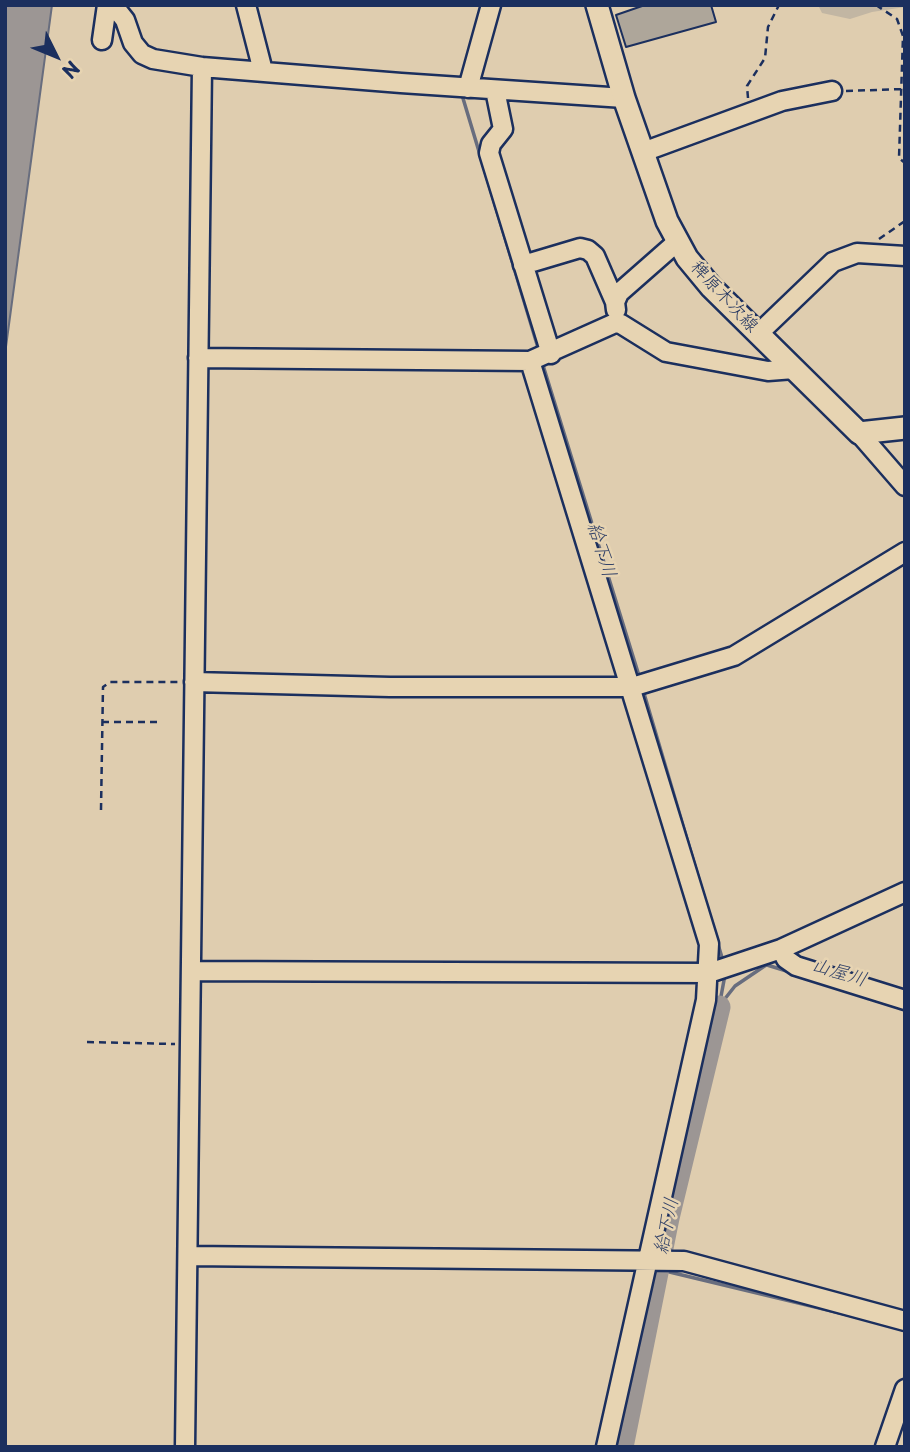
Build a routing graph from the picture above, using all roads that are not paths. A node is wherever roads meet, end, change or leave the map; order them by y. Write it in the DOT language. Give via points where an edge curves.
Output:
graph roads {
  1 [pos="107,5"];
  2 [pos="113,5"];
  3 [pos="246,5"];
  4 [pos="491,5"];
  5 [pos="597,5"];
  6 [pos="102,40"];
  7 [pos="202,67"];
  8 [pos="263,71"];
  9 [pos="468,88"];
  10 [pos="495,90"];
  11 [pos="832,91"];
  12 [pos="624,98"];
  13 [pos="643,152"];
  14 [pos="677,242"];
  15 [pos="905,256"];
  16 [pos="523,265"];
  17 [pos="615,302"];
  18 [pos="618,323"];
  19 [pos="758,334"];
  20 [pos="541,357"];
  21 [pos="198,358"];
  22 [pos="793,369"];
  23 [pos="905,428"];
  24 [pos="859,433"];
  25 [pos="905,486"];
  26 [pos="905,551"];
  27 [pos="194,682"];
  28 [pos="638,685"];
  29 [pos="905,892"];
  30 [pos="783,954"];
  31 [pos="719,970"];
  32 [pos="191,971"];
  33 [pos="905,1000"];
  34 [pos="188,1256"];
  35 [pos="650,1261"];
  36 [pos="905,1321"];
  37 [pos="905,1389"];
  38 [pos="185,1447"];
  39 [pos="606,1447"];
  40 [pos="885,1447"];
  1 -- 6 [label="street"];
  2 -- 7 [label="street" via="142,54"];
  3 -- 8 [label="street"];
  4 -- 9 [label="street"];
  5 -- 12 [label="main road, 稗原木次線"];
  7 -- 8 [label="street"];
  7 -- 21 [label="street"];
  8 -- 9 [label="street"];
  9 -- 10 [label="street"];
  10 -- 12 [label="street"];
  10 -- 16 [label="street" via="503,129 489,153"];
  11 -- 13 [label="street" via="782,101"];
  12 -- 13 [label="main road, 稗原木次線"];
  13 -- 14 [label="main road, 稗原木次線"];
  14 -- 17 [label="street" via="619,293"];
  14 -- 19 [label="main road, 稗原木次線" via="695,270"];
  15 -- 19 [label="street" via="862,253 841,258 824,268"];
  16 -- 17 [label="street" via="580,248 588,250"];
  16 -- 20 [label="street"];
  17 -- 18 [label="street"];
  18 -- 20 [label="street"];
  18 -- 22 [label="street" via="666,352 768,371"];
  19 -- 22 [label="main road, 稗原木次線"];
  20 -- 21 [label="street"];
  20 -- 28 [label="street"];
  21 -- 27 [label="street"];
  22 -- 24 [label="main road, 稗原木次線"];
  23 -- 24 [label="main road"];
  24 -- 25 [label="street"];
  26 -- 28 [label="street" via="734,656"];
  27 -- 28 [label="street" via="404,687"];
  27 -- 32 [label="street"];
  28 -- 31 [label="street"];
  29 -- 30 [label="street"];
  30 -- 31 [label="street"];
  30 -- 33 [label="street" via="796,966"];
  31 -- 32 [label="street"];
  31 -- 35 [label="street"];
  32 -- 34 [label="street"];
  34 -- 35 [label="street"];
  34 -- 38 [label="street"];
  35 -- 36 [label="street" via="702,1264"];
  35 -- 39 [label="street"];
  37 -- 40 [label="street"];
}
